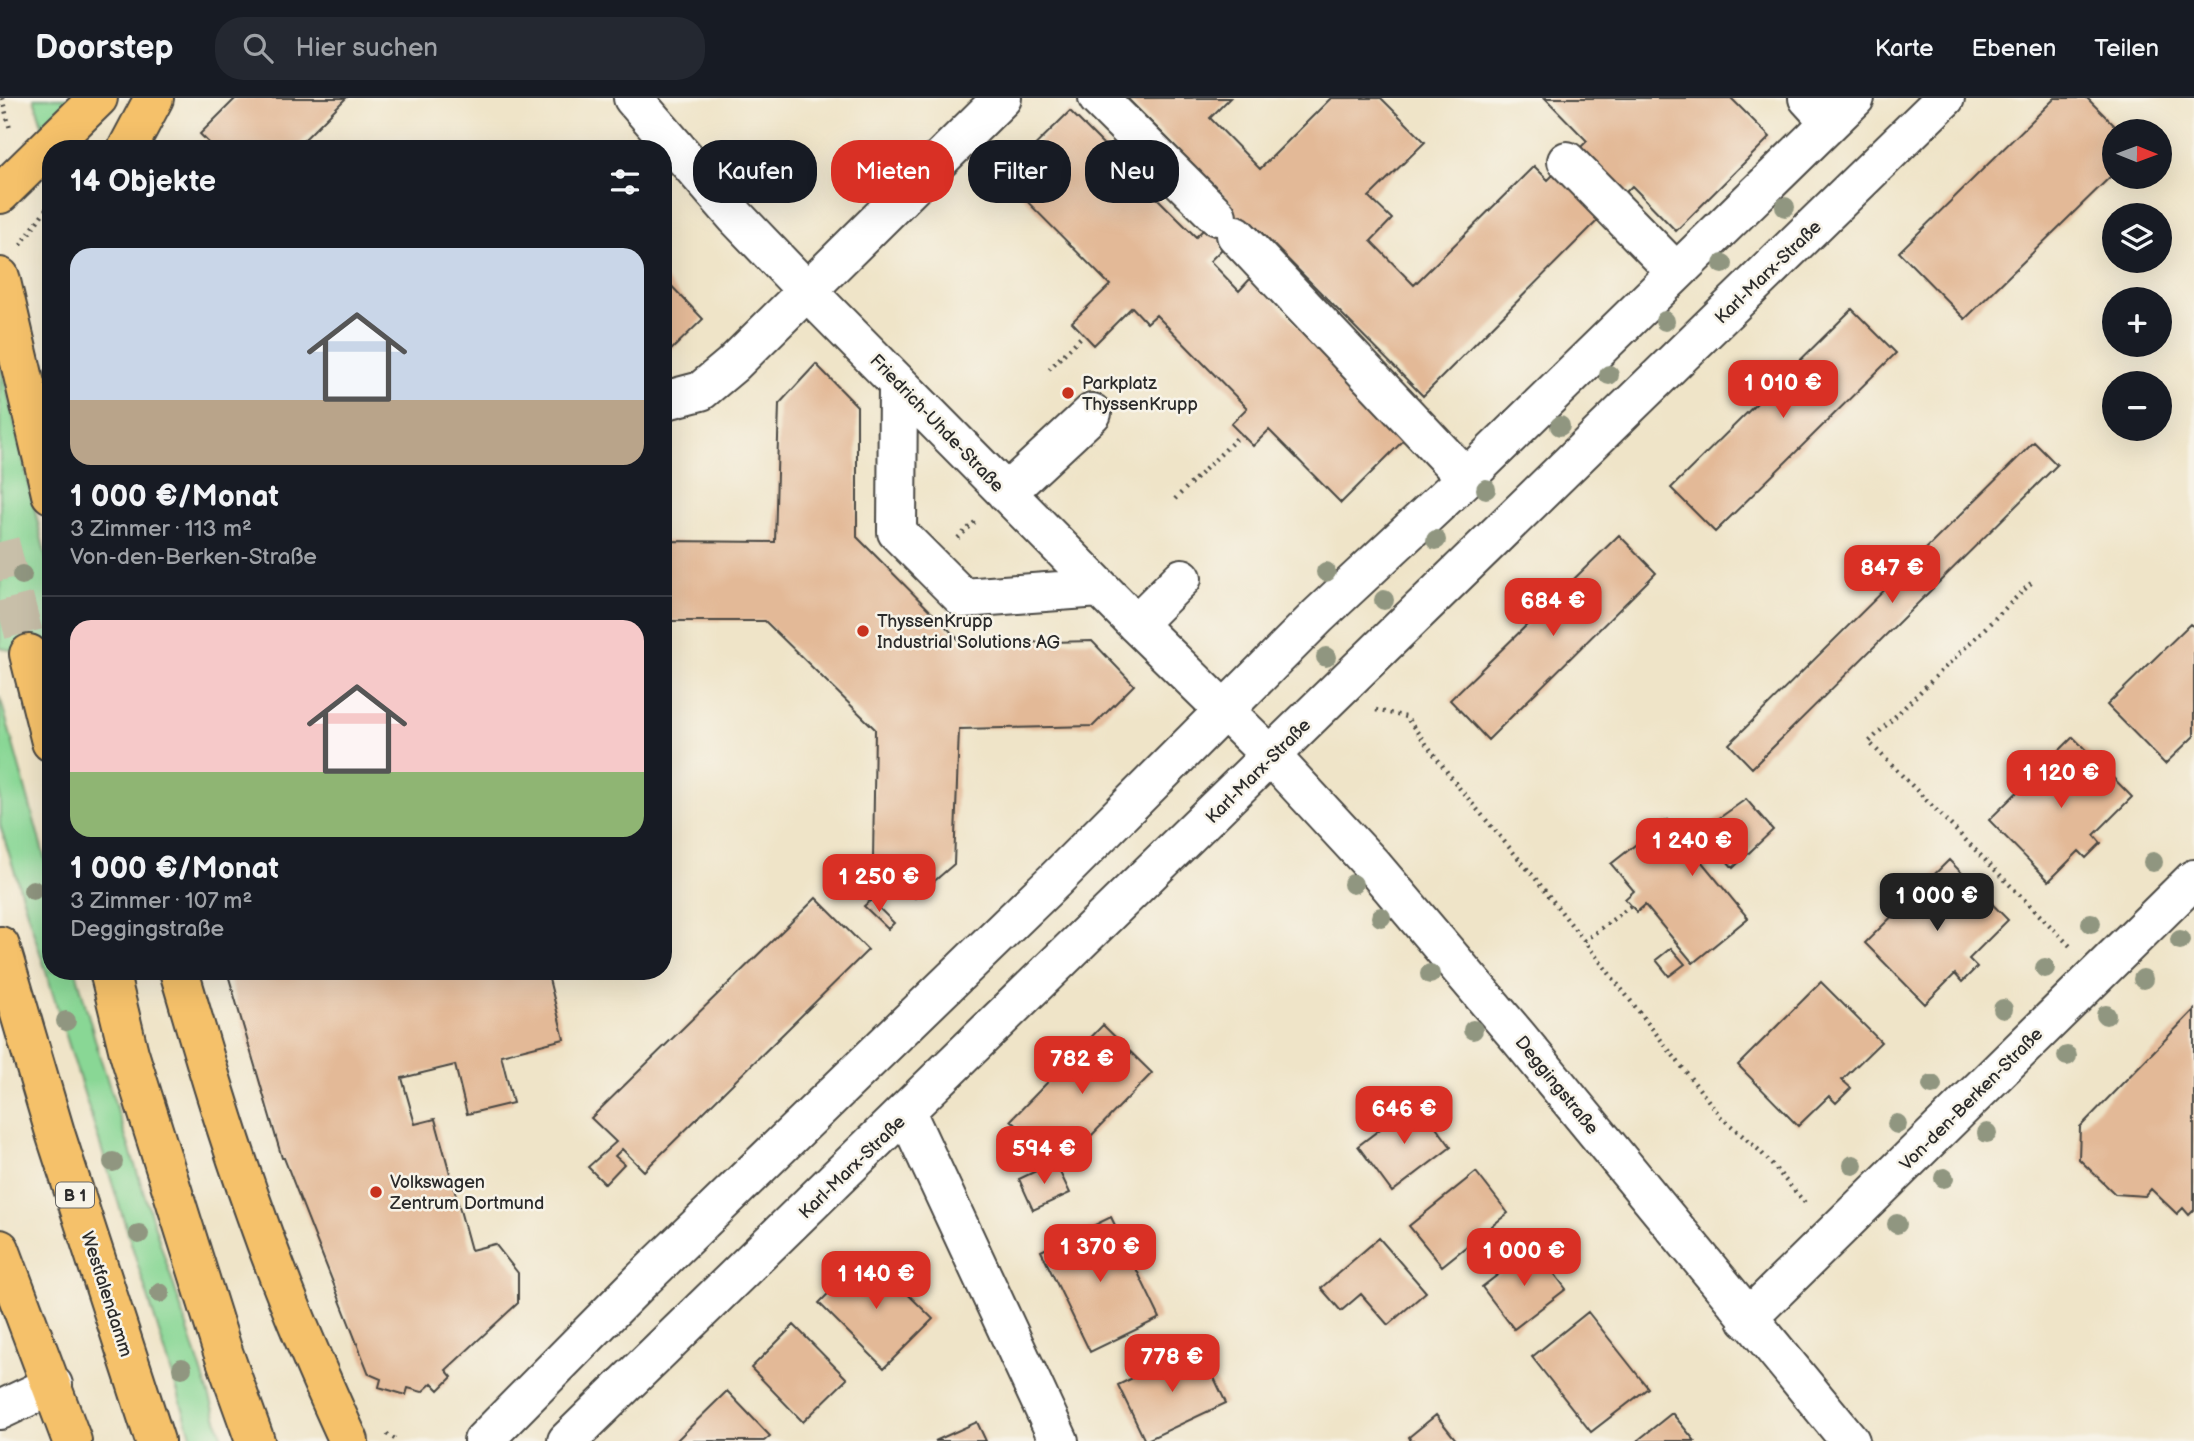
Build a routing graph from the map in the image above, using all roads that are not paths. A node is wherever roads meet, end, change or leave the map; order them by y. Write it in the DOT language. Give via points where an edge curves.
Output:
graph roads {
  1 [pos="98,98"];
  2 [pos="154,98"];
  3 [pos="633,98"];
  4 [pos="1002,98"];
  5 [pos="1098,98"];
  6 [pos="1945,98"];
  7 [pos="1831,106"];
  8 [pos="55,140"];
  9 [pos="132,140"];
  10 [pos="669,140"];
  11 [pos="672,143"];
  12 [pos="42,153"];
  13 [pos="1567,161"];
  14 [pos="0,194"];
  15 [pos="8,265"];
  16 [pos="1676,272"];
  17 [pos="806,290"];
  18 [pos="898,383"];
  19 [pos="672,399"];
  20 [pos="1092,413"];
  21 [pos="42,446"];
  22 [pos="1466,478"];
  23 [pos="1006,493"];
  24 [pos="1182,579"];
  25 [pos="1100,588"];
  26 [pos="1136,624"];
  27 [pos="29,654"];
  28 [pos="42,705"];
  29 [pos="1225,710"];
  30 [pos="1262,748"];
  31 [pos="2194,879"];
  32 [pos="0,946"];
  33 [pos="110,980"];
  34 [pos="182,980"];
  35 [pos="906,1114"];
  36 [pos="0,1249"];
  37 [pos="1747,1319"];
  38 [pos="53,1385"];
  39 [pos="0,1410"];
  40 [pos="72,1441"];
  41 [pos="155,1441"];
  42 [pos="255,1441"];
  43 [pos="349,1441"];
  44 [pos="483,1441"];
  45 [pos="567,1441"];
  46 [pos="1059,1441"];
  47 [pos="1850,1441"];
  1 -- 8 [label="main road"];
  2 -- 9 [label="main road"];
  3 -- 10 [label="street, Friedrich-Uhde-Straße"];
  4 -- 17 [label="street"];
  5 -- 22 [label="street" via="1226,225"];
  6 -- 30 [label="street, Karl-Marx-Straße" via="1331,698"];
  7 -- 16 [label="street"];
  11 -- 17 [label="street, Friedrich-Uhde-Straße"];
  12 -- 14 [label="main road"];
  13 -- 16 [label="street"];
  15 -- 21 [label="main road"];
  16 -- 22 [label="street"];
  17 -- 18 [label="street, Friedrich-Uhde-Straße"];
  17 -- 19 [label="street" via="701,391"];
  18 -- 23 [label="street, Friedrich-Uhde-Straße"];
  18 -- 25 [label="street" via="897,532 964,598"];
  20 -- 23 [label="street"];
  22 -- 29 [label="street"];
  23 -- 25 [label="street, Friedrich-Uhde-Straße"];
  24 -- 26 [label="street"];
  25 -- 26 [label="street, Friedrich-Uhde-Straße"];
  26 -- 29 [label="street, Friedrich-Uhde-Straße"];
  27 -- 28 [label="main road"];
  29 -- 30 [label="street, Friedrich-Uhde-Straße"];
  29 -- 44 [label="street"];
  30 -- 35 [label="street, Karl-Marx-Straße"];
  30 -- 37 [label="street, Deggingstraße" via="1438,942"];
  31 -- 37 [label="street, Von-den-Berken-Straße"];
  32 -- 41 [label="main road, Westfalendamm / B 1"];
  33 -- 42 [label="main road" via="133,1066"];
  34 -- 43 [label="main road" via="257,1217"];
  35 -- 45 [label="street, Karl-Marx-Straße"];
  35 -- 46 [label="street"];
  36 -- 38 [label="main road"];
  37 -- 47 [label="street, Deggingstraße"];
  38 -- 39 [label="street"];
  38 -- 40 [label="main road"];
}
